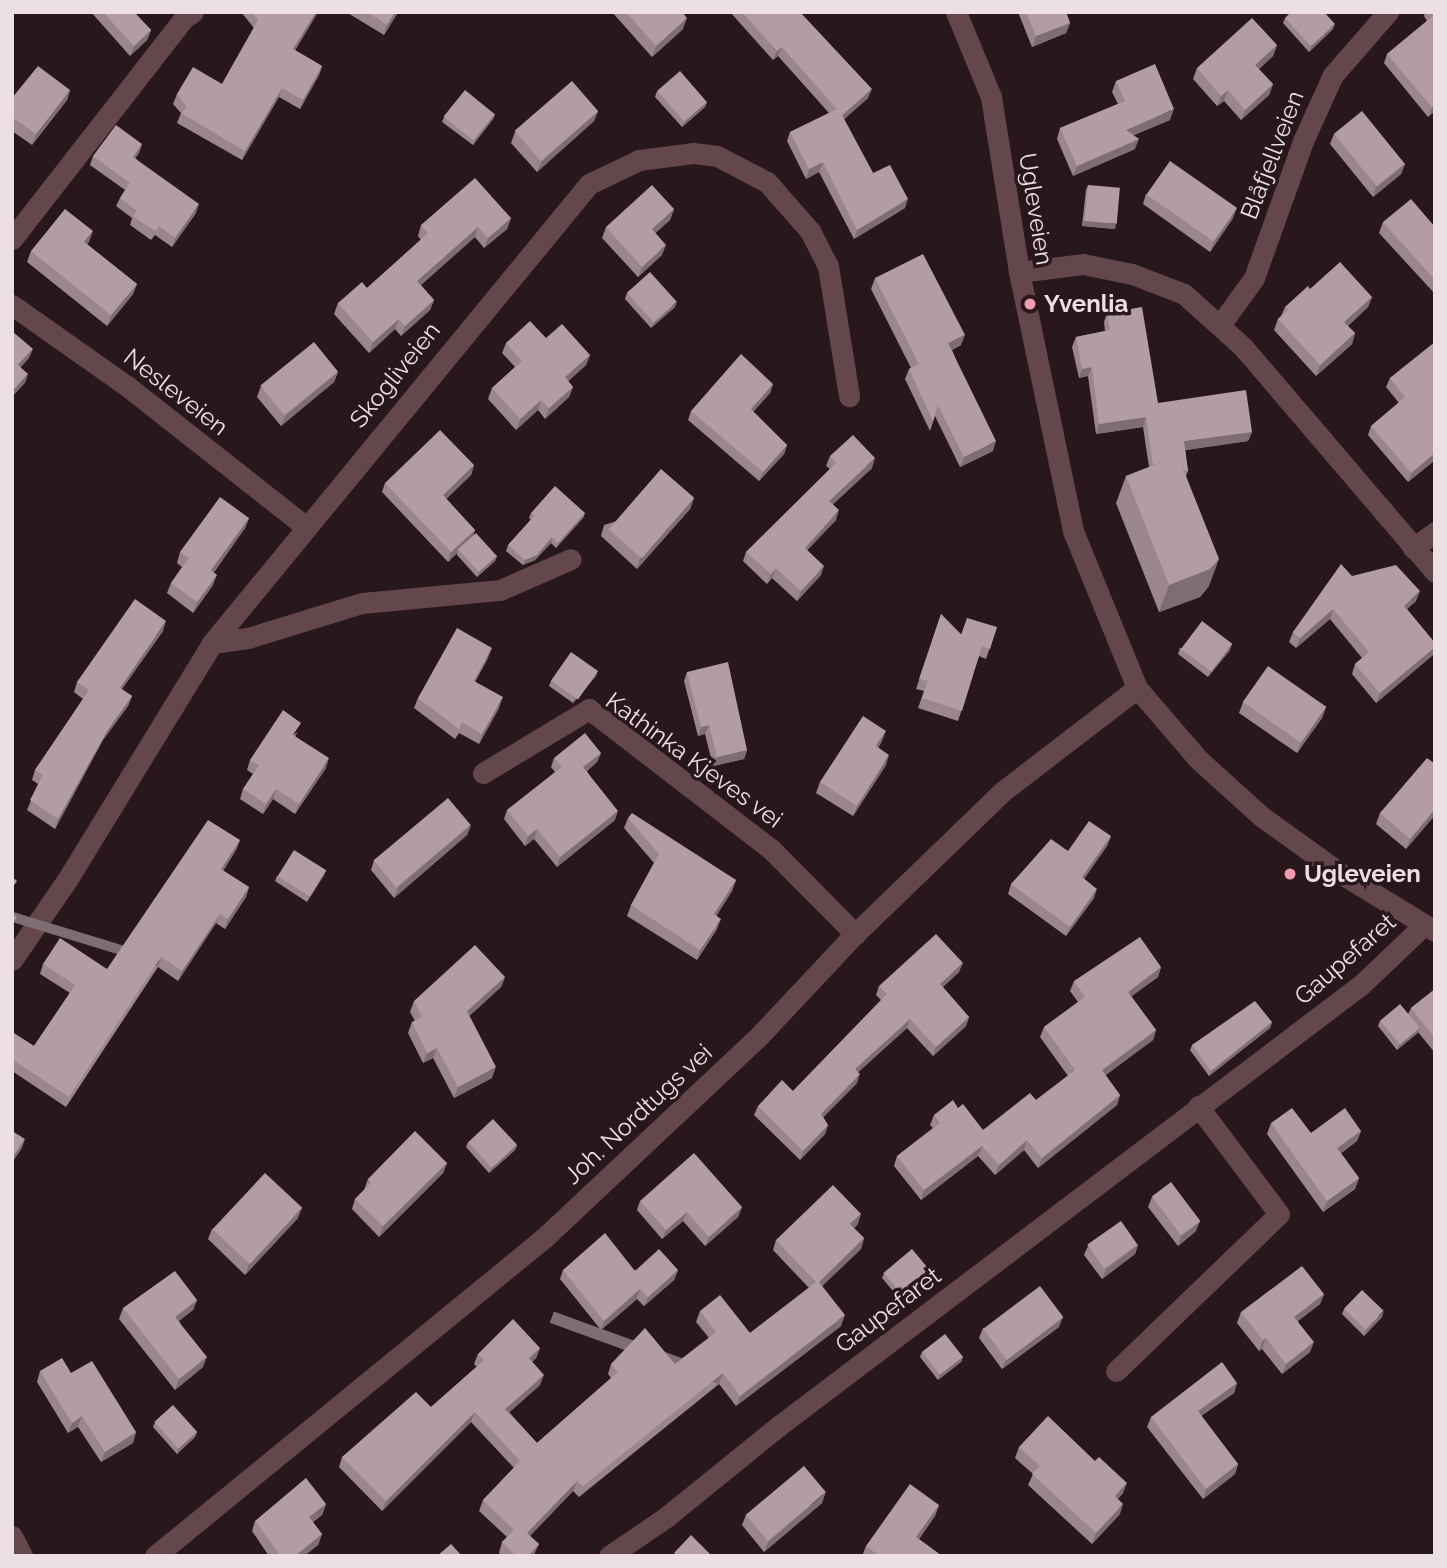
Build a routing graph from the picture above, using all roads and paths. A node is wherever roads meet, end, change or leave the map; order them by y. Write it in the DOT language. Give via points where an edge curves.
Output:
graph roads {
  1 [pos="193,12"];
  2 [pos="956,12"];
  3 [pos="1388,12"];
  4 [pos="12,239"];
  5 [pos="1019,272"];
  6 [pos="12,305"];
  7 [pos="1220,325"];
  8 [pos="849,396"];
  9 [pos="305,526"];
  10 [pos="1435,531"];
  11 [pos="1413,548"];
  12 [pos="571,559"];
  13 [pos="1435,572"];
  14 [pos="212,643"];
  15 [pos="1137,688"];
  16 [pos="483,773"];
  17 [pos="1429,928"];
  18 [pos="855,934"];
  19 [pos="12,960"];
  20 [pos="1198,1106"];
  21 [pos="1116,1371"];
  22 [pos="12,1536"];
  23 [pos="22,1556"];
  24 [pos="155,1556"];
  25 [pos="609,1556"];
  1 -- 4 [label="street"];
  2 -- 5 [label="street, Ugleveien" via="991,97"];
  3 -- 7 [label="street, Blåfjellveien" via="1332,75 1254,278"];
  5 -- 7 [label="street" via="1083,264 1132,274 1184,294"];
  5 -- 15 [label="street, Ugleveien" via="1073,531"];
  6 -- 9 [label="street, Nesleveien" via="127,386"];
  7 -- 11 [label="street"];
  8 -- 9 [label="street, Skogliveien" via="828,266 810,231 786,200 744,166 717,156 692,153 639,160 589,184 569,203"];
  9 -- 14 [label="street, Skogliveien"];
  10 -- 11 [label="street"];
  11 -- 13 [label="street"];
  12 -- 14 [label="street" via="500,590 362,603 248,638"];
  14 -- 19 [label="street, Skogliveien" via="67,880"];
  15 -- 17 [label="street, Ugleveien" via="1199,760 1261,816 1340,873"];
  15 -- 18 [label="street, Joh. Nordtugs vei" via="1003,791"];
  16 -- 18 [label="street, Kathinka Kjeves vei" via="589,709 771,849"];
  17 -- 20 [label="street, Gaupefaret"];
  18 -- 24 [label="street, Joh. Nordtugs vei" via="760,1035 544,1238"];
  20 -- 21 [label="street" via="1279,1214"];
  20 -- 25 [label="street, Gaupefaret" via="780,1424 665,1518"];
  22 -- 23 [label="street"];
}
